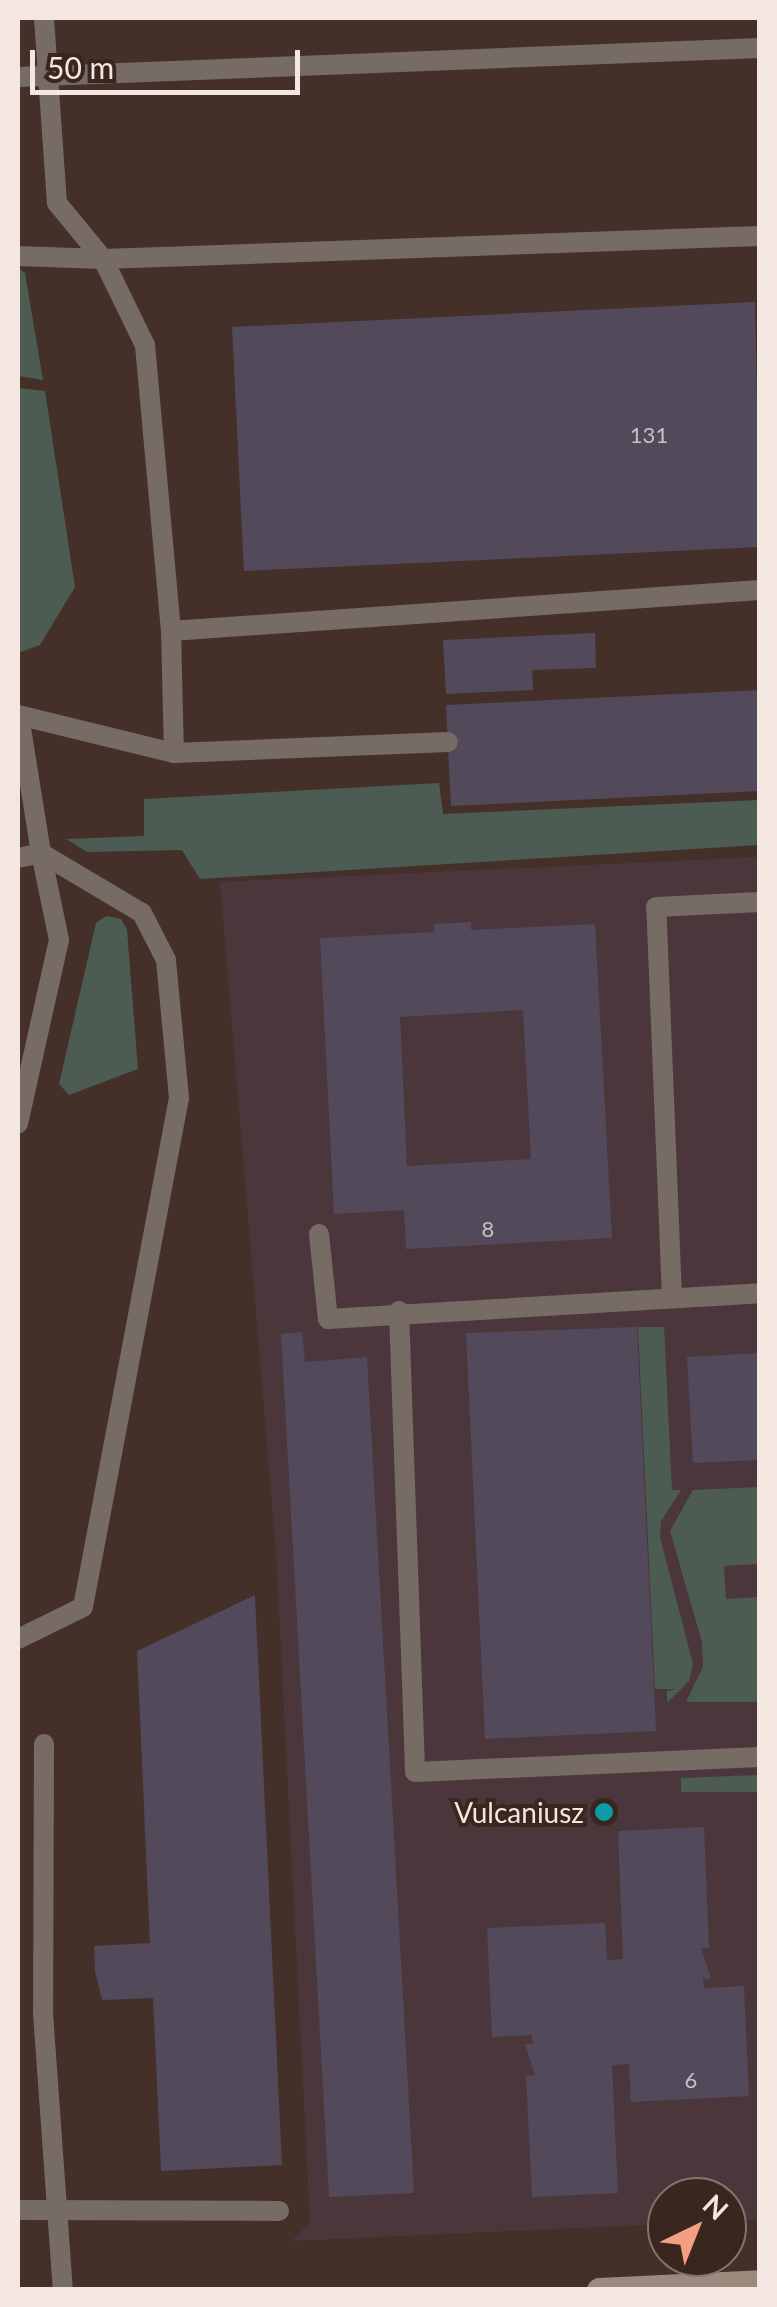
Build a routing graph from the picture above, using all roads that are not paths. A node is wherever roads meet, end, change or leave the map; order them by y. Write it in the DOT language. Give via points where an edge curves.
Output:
graph roads {
  1 [pos="44,18"];
  2 [pos="760,48"];
  3 [pos="48,74"];
  4 [pos="18,78"];
  5 [pos="760,236"];
  6 [pos="18,256"];
  7 [pos="103,259"];
  8 [pos="760,590"];
  9 [pos="171,631"];
  10 [pos="18,716"];
  11 [pos="448,742"];
  12 [pos="174,752"];
  13 [pos="41,853"];
  14 [pos="18,858"];
  15 [pos="760,902"];
  16 [pos="18,1123"];
  17 [pos="319,1234"];
  18 [pos="760,1293"];
  19 [pos="672,1298"];
  20 [pos="400,1311"];
  21 [pos="18,1639"];
  22 [pos="44,1744"];
  23 [pos="760,1758"];
  24 [pos="60,2208"];
  25 [pos="18,2210"];
  26 [pos="279,2211"];
  27 [pos="760,2282"];
  28 [pos="63,2290"];
  29 [pos="599,2290"];
  1 -- 3 [label="lane"];
  2 -- 3 [label="lane"];
  3 -- 4 [label="lane"];
  3 -- 7 [label="lane" via="57,203"];
  5 -- 7 [label="lane"];
  6 -- 7 [label="lane"];
  7 -- 9 [label="lane" via="145,345"];
  8 -- 9 [label="lane"];
  9 -- 12 [label="lane"];
  10 -- 12 [label="lane"];
  10 -- 13 [label="lane"];
  11 -- 12 [label="lane"];
  13 -- 14 [label="lane"];
  13 -- 16 [label="lane" via="59,940"];
  13 -- 21 [label="lane" via="142,913 166,960 179,1098 83,1607"];
  15 -- 19 [label="lane" via="656,907"];
  17 -- 20 [label="lane" via="328,1318"];
  18 -- 19 [label="lane"];
  19 -- 20 [label="lane"];
  20 -- 23 [label="lane" via="415,1772"];
  22 -- 24 [label="lane" via="43,2014"];
  24 -- 25 [label="lane"];
  24 -- 26 [label="lane"];
  24 -- 28 [label="lane"];
  27 -- 29 [label="street"];
}
